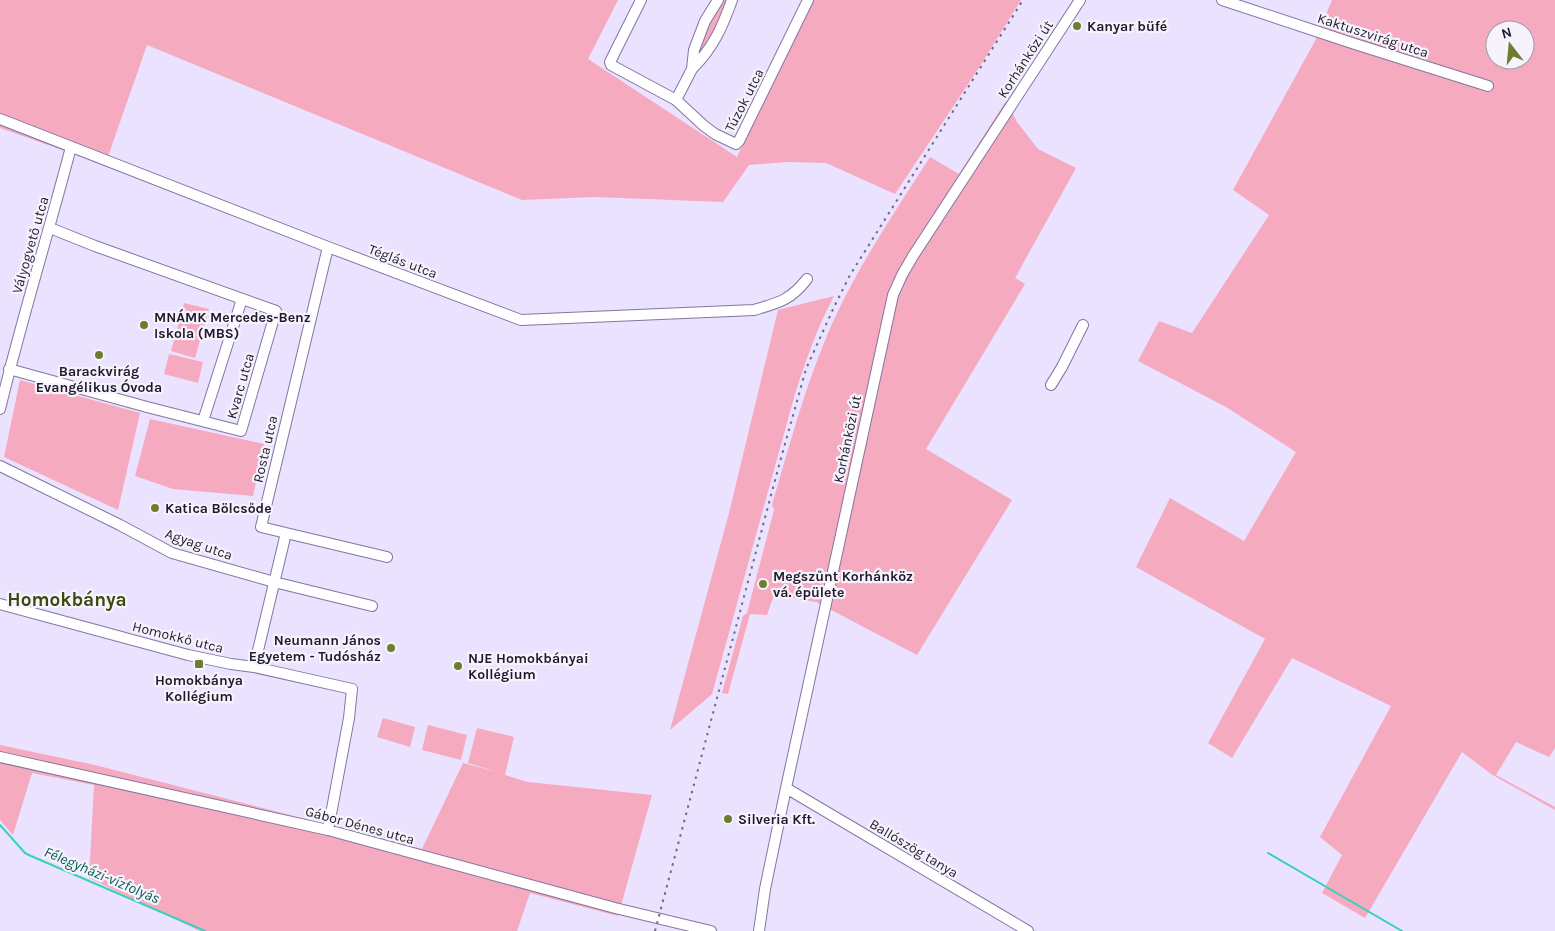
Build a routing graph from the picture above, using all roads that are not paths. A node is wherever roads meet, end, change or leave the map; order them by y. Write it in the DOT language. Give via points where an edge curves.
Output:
graph roads {
  1 [pos="642,0"];
  2 [pos="718,0"];
  3 [pos="732,0"];
  4 [pos="808,0"];
  5 [pos="1080,0"];
  6 [pos="1222,0"];
  7 [pos="692,69"];
  8 [pos="1488,86"];
  9 [pos="676,100"];
  10 [pos="0,119"];
  11 [pos="71,147"];
  12 [pos="50,228"];
  13 [pos="328,247"];
  14 [pos="807,280"];
  15 [pos="242,299"];
  16 [pos="1083,324"];
  17 [pos="10,369"];
  18 [pos="1051,385"];
  19 [pos="0,409"];
  20 [pos="203,421"];
  21 [pos="0,466"];
  22 [pos="286,533"];
  23 [pos="387,557"];
  24 [pos="274,582"];
  25 [pos="0,604"];
  26 [pos="372,606"];
  27 [pos="254,667"];
  28 [pos="0,757"];
  29 [pos="786,788"];
  30 [pos="328,830"];
  31 [pos="711,931"];
  32 [pos="759,931"];
  33 [pos="1028,931"];
  1 -- 9 [label="street, Túzok utca" via="610,62 612,67"];
  2 -- 7 [label="street" via="705,21 694,50"];
  3 -- 7 [label="street" via="721,30"];
  4 -- 9 [label="street, Túzok utca" via="736,144 715,134"];
  5 -- 29 [label="street, Korhánközi út" via="913,256 893,296"];
  6 -- 8 [label="street, Kaktuszvirág utca"];
  7 -- 9 [label="street"];
  10 -- 11 [label="street, Téglás utca"];
  11 -- 12 [label="street, Vályogvető utca"];
  11 -- 13 [label="street, Téglás utca"];
  12 -- 15 [label="street"];
  12 -- 17 [label="street, Vályogvető utca"];
  13 -- 14 [label="street, Téglás utca" via="521,320 754,310 783,301"];
  13 -- 22 [label="street, Rosta utca" via="261,527"];
  15 -- 20 [label="street, Kvarc utca"];
  15 -- 20 [label="street, Kvarc utca" via="276,311 241,431"];
  16 -- 18 [label="street"];
  17 -- 19 [label="street, Vályogvető utca"];
  17 -- 20 [label="street, Kvarc utca"];
  21 -- 24 [label="street, Agyag utca" via="172,553"];
  22 -- 23 [label="street"];
  22 -- 24 [label="street"];
  24 -- 26 [label="street, Agyag utca"];
  24 -- 27 [label="street"];
  25 -- 27 [label="street, Homokkő utca" via="188,655"];
  27 -- 30 [label="street, Homokkő utca" via="352,689"];
  28 -- 30 [label="street, Gábor Dénes utca"];
  29 -- 32 [label="street, Korhánközi út"];
  29 -- 33 [label="street, Ballószög tanya"];
  30 -- 31 [label="street, Gábor Dénes utca" via="606,906"];
}
